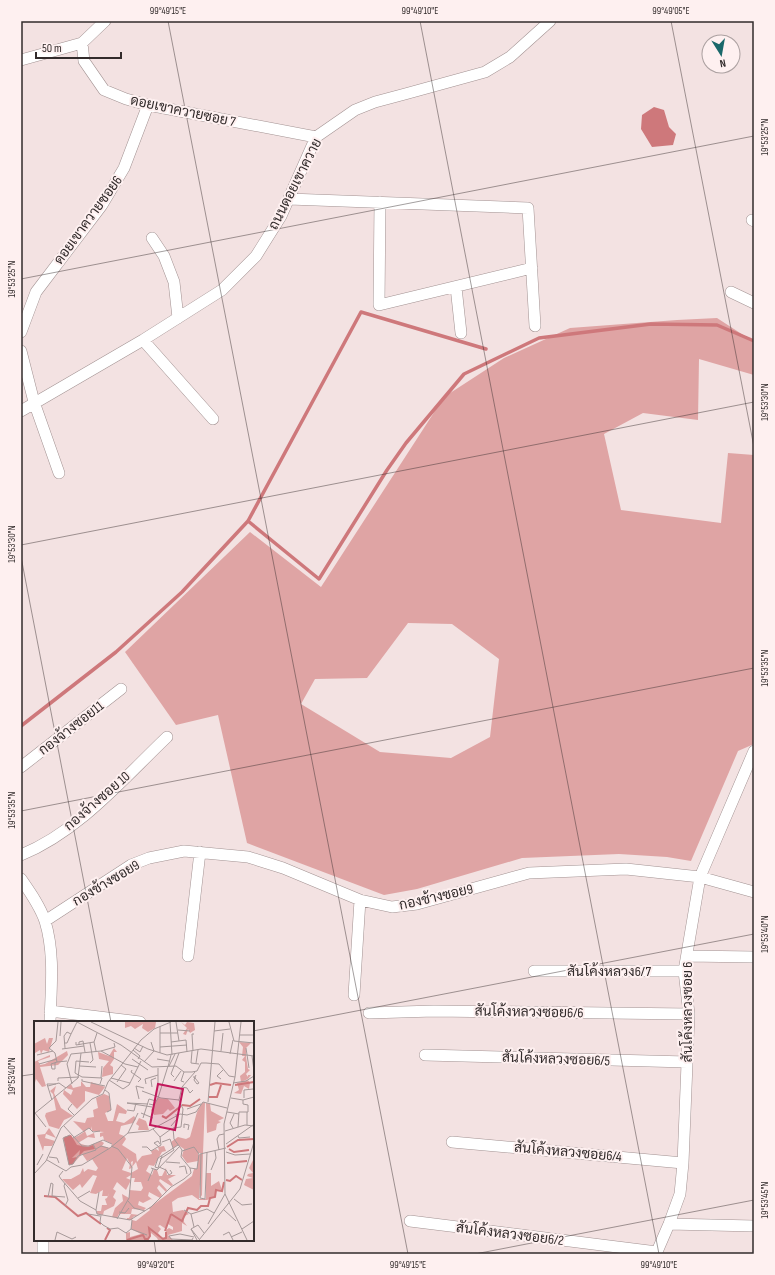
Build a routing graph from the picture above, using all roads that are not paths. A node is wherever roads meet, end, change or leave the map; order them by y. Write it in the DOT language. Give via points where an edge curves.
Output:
graph roads {
  1 [pos="105,21"];
  2 [pos="550,21"];
  3 [pos="82,43"];
  4 [pos="21,60"];
  5 [pos="148,105"];
  6 [pos="316,138"];
  7 [pos="289,199"];
  8 [pos="380,202"];
  9 [pos="152,238"];
  10 [pos="532,268"];
  11 [pos="456,287"];
  12 [pos="731,292"];
  13 [pos="754,303"];
  14 [pos="178,318"];
  15 [pos="535,326"];
  16 [pos="21,332"];
  17 [pos="461,332"];
  18 [pos="143,340"];
  19 [pos="21,351"];
  20 [pos="34,402"];
  21 [pos="21,411"];
  22 [pos="213,419"];
  23 [pos="59,473"];
  24 [pos="121,689"];
  25 [pos="167,738"];
  26 [pos="754,752"];
  27 [pos="21,767"];
  28 [pos="200,852"];
  29 [pos="21,855"];
  30 [pos="700,877"];
  31 [pos="21,879"];
  32 [pos="754,892"];
  33 [pos="360,900"];
  34 [pos="45,921"];
  35 [pos="188,956"];
  36 [pos="687,956"];
  37 [pos="754,957"];
  38 [pos="534,971"];
  39 [pos="684,971"];
  40 [pos="354,995"];
  41 [pos="369,1013"];
  42 [pos="689,1014"];
  43 [pos="50,1016"];
  44 [pos="125,1021"];
  45 [pos="425,1055"];
  46 [pos="687,1062"];
  47 [pos="452,1142"];
  48 [pos="683,1163"];
  49 [pos="410,1221"];
  50 [pos="670,1224"];
  51 [pos="754,1226"];
  52 [pos="43,1241"];
  53 [pos="657,1253"];
  54 [pos="43,1254"];
  1 -- 3 [label="street"];
  2 -- 6 [label="street, ถนนดอยเขาควาย" via="510,57 485,72 355,110"];
  3 -- 4 [label="street"];
  3 -- 5 [label="street, ดอยเขาควายซอย 7" via="84,61 104,90"];
  5 -- 6 [label="street, ดอยเขาควายซอย 7"];
  5 -- 16 [label="street, ดอยเขาควายซอย6" via="124,168 102,205 36,292"];
  6 -- 7 [label="street, ถนนดอยเขาควาย"];
  7 -- 8 [label="street"];
  7 -- 14 [label="street, ถนนดอยเขาควาย" via="256,256 222,290"];
  8 -- 10 [label="street" via="528,208"];
  8 -- 11 [label="street" via="379,305"];
  9 -- 14 [label="street" via="164,256 174,282"];
  10 -- 11 [label="street"];
  10 -- 15 [label="street"];
  11 -- 17 [label="street"];
  12 -- 13 [label="street"];
  14 -- 18 [label="street, ถนนดอยเขาควาย"];
  18 -- 20 [label="street, ถนนดอยเขาควาย"];
  18 -- 22 [label="street"];
  19 -- 20 [label="street"];
  20 -- 21 [label="street, ถนนดอยเขาควาย"];
  20 -- 23 [label="street"];
  24 -- 27 [label="street, กองจ้างซอย11"];
  25 -- 29 [label="street, กองจ้างซอย 10" via="91,810 58,835"];
  26 -- 30 [label="street, สันโค้งหลวงซอย 6"];
  28 -- 33 [label="street, กองช้างซอย9" via="248,857 283,868"];
  28 -- 34 [label="street, กองช้างซอย9" via="184,851 132,864"];
  28 -- 35 [label="street"];
  30 -- 32 [label="street, กองช้างซอย9"];
  30 -- 33 [label="street, กองช้างซอย9" via="626,869 529,873 417,904 392,907"];
  30 -- 36 [label="street, สันโค้งหลวงซอย 6"];
  31 -- 34 [label="street"];
  33 -- 40 [label="street"];
  34 -- 43 [label="street" via="52,963"];
  36 -- 37 [label="street"];
  36 -- 39 [label="street, สันโค้งหลวงซอย 6"];
  38 -- 39 [label="street, สันโค้งหลวง6/7"];
  39 -- 42 [label="street, สันโค้งหลวงซอย 6"];
  41 -- 42 [label="street, สันโค้งหลวงซอย6/6" via="442,1011"];
  42 -- 46 [label="street, สันโค้งหลวงซอย 6"];
  43 -- 44 [label="street"];
  45 -- 46 [label="street, สันโค้งหลวงซอย6/5"];
  46 -- 48 [label="street, สันโค้งหลวงซอย 6"];
  47 -- 48 [label="street, สันโค้งหลวงซอย6/4"];
  48 -- 50 [label="street, สันโค้งหลวงซอย 6" via="680,1194"];
  49 -- 53 [label="street, สันโค้งหลวงซอย6/2"];
  50 -- 51 [label="street"];
  50 -- 53 [label="street, สันโค้งหลวงซอย 6"];
  52 -- 54 [label="street"];
}
